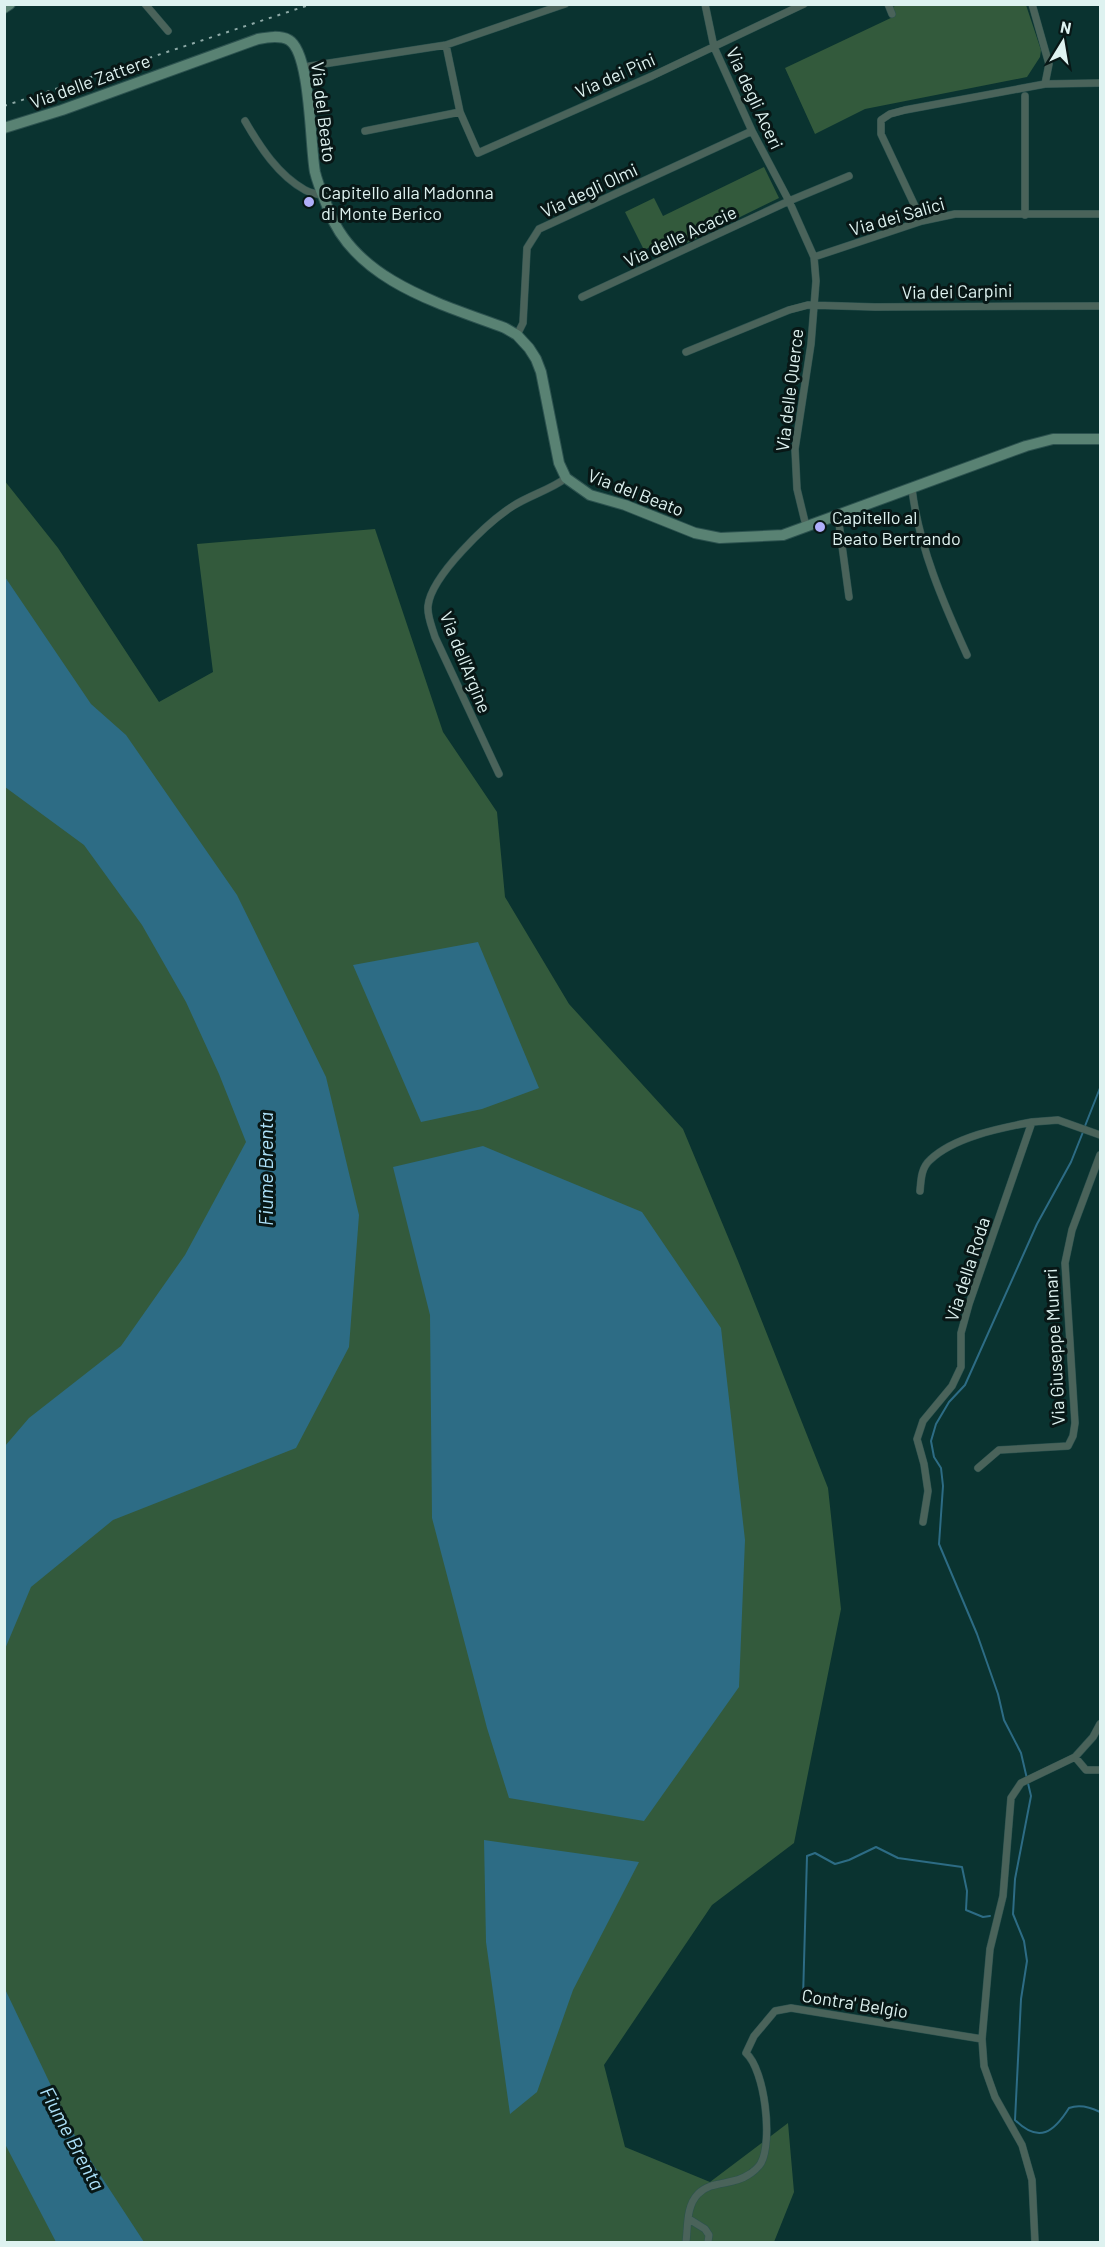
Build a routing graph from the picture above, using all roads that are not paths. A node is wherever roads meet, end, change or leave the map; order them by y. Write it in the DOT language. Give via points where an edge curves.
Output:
graph roads {
  1 [pos="10,4"];
  2 [pos="145,4"];
  3 [pos="565,4"];
  4 [pos="705,4"];
  5 [pos="804,4"];
  6 [pos="888,4"];
  7 [pos="1032,4"];
  8 [pos="4,8"];
  9 [pos="892,14"];
  10 [pos="168,31"];
  11 [pos="446,45"];
  12 [pos="714,47"];
  13 [pos="187,63"];
  14 [pos="304,67"];
  15 [pos="1101,83"];
  16 [pos="1045,84"];
  17 [pos="1024,96"];
  18 [pos="460,112"];
  19 [pos="246,121"];
  20 [pos="4,128"];
  21 [pos="752,130"];
  22 [pos="365,131"];
  23 [pos="849,177"];
  24 [pos="323,196"];
  25 [pos="789,201"];
  26 [pos="1101,214"];
  27 [pos="1025,215"];
  28 [pos="922,221"];
  29 [pos="814,256"];
  30 [pos="582,297"];
  31 [pos="813,305"];
  32 [pos="1101,306"];
  33 [pos="517,335"];
  34 [pos="686,352"];
  35 [pos="1101,439"];
  36 [pos="566,478"];
  37 [pos="912,489"];
  38 [pos="838,516"];
  39 [pos="806,526"];
  40 [pos="849,597"];
  41 [pos="967,655"];
  42 [pos="499,774"];
  43 [pos="1032,1122"];
  44 [pos="1101,1136"];
  45 [pos="1101,1155"];
  46 [pos="920,1191"];
  47 [pos="978,1468"];
  48 [pos="923,1522"];
  49 [pos="1101,1724"];
  50 [pos="1075,1757"];
  51 [pos="1101,1770"];
  52 [pos="982,2038"];
  53 [pos="688,2219"];
  54 [pos="686,2242"];
  55 [pos="708,2242"];
  56 [pos="1035,2242"];
  1 -- 8 [label="street"];
  2 -- 10 [label="street"];
  3 -- 11 [label="street"];
  4 -- 12 [label="street, Via degli Aceri"];
  5 -- 12 [label="street, Via dei Pini"];
  6 -- 9 [label="street"];
  7 -- 16 [label="street" via="1049,64"];
  11 -- 14 [label="street"];
  11 -- 18 [label="street, Via dei Pini"];
  12 -- 18 [label="street, Via dei Pini" via="477,153"];
  12 -- 21 [label="street, Via degli Aceri"];
  13 -- 14 [label="street, Via del Beato" via="273,36 296,46"];
  13 -- 20 [label="street, Via delle Zattere" via="112,93"];
  14 -- 24 [label="street, Via del Beato" via="316,175"];
  15 -- 16 [label="street"];
  16 -- 28 [label="street" via="905,110 880,120 881,134"];
  17 -- 27 [label="street"];
  18 -- 22 [label="street"];
  19 -- 24 [label="street" via="277,168 306,191"];
  21 -- 25 [label="street, Via degli Aceri"];
  21 -- 33 [label="street, Via degli Olmi" via="539,230 527,248 523,323"];
  23 -- 25 [label="street"];
  24 -- 33 [label="street, Via del Beato" via="338,228 361,259 421,297"];
  25 -- 29 [label="street, Via degli Aceri"];
  25 -- 30 [label="street, Via delle Acacie"];
  26 -- 27 [label="street, Via dei Salici"];
  27 -- 28 [label="street, Via dei Salici" via="955,214"];
  28 -- 29 [label="street, Via dei Salici"];
  29 -- 31 [label="street, Via delle Querce"];
  31 -- 32 [label="street, Via dei Carpini"];
  31 -- 34 [label="street, Via dei Carpini" via="789,310"];
  31 -- 39 [label="street, Via delle Querce" via="795,449 797,489"];
  33 -- 36 [label="street, Via del Beato" via="541,372"];
  35 -- 37 [label="street, Via del Beato" via="1053,439"];
  36 -- 39 [label="street, Via del Beato" via="590,495 695,533 720,538 783,535"];
  36 -- 42 [label="street, Via dell'Argine" via="490,522 443,575 428,605 435,637"];
  37 -- 38 [label="street, Via del Beato"];
  37 -- 41 [label="street" via="915,519 941,597"];
  38 -- 39 [label="street, Via del Beato"];
  38 -- 40 [label="street"];
  43 -- 44 [label="street" via="1058,1120"];
  43 -- 46 [label="street" via="976,1135 936,1156 921,1175"];
  43 -- 48 [label="street, Via della Roda" via="969,1304 961,1333 961,1366 952,1386 923,1421 917,1439 928,1491"];
  45 -- 47 [label="street, Via Giuseppe Munari" via="1072,1230 1065,1263 1073,1436 1068,1446 999,1450"];
  49 -- 50 [label="street"];
  50 -- 51 [label="street" via="1086,1770"];
  50 -- 52 [label="street" via="1021,1783 1011,1798 1003,1896 990,1949"];
  52 -- 53 [label="street, Contra' Belgio" via="790,2008 775,2011 754,2036 746,2053 753,2059 764,2091 766,2130 761,2164 738,2181 713,2184 703,2190 690,2207"];
  52 -- 56 [label="street" via="984,2066 995,2097 1022,2145 1032,2180"];
  53 -- 54 [label="street, Contra' Belgio"];
  53 -- 55 [label="street" via="705,2229"];
}
